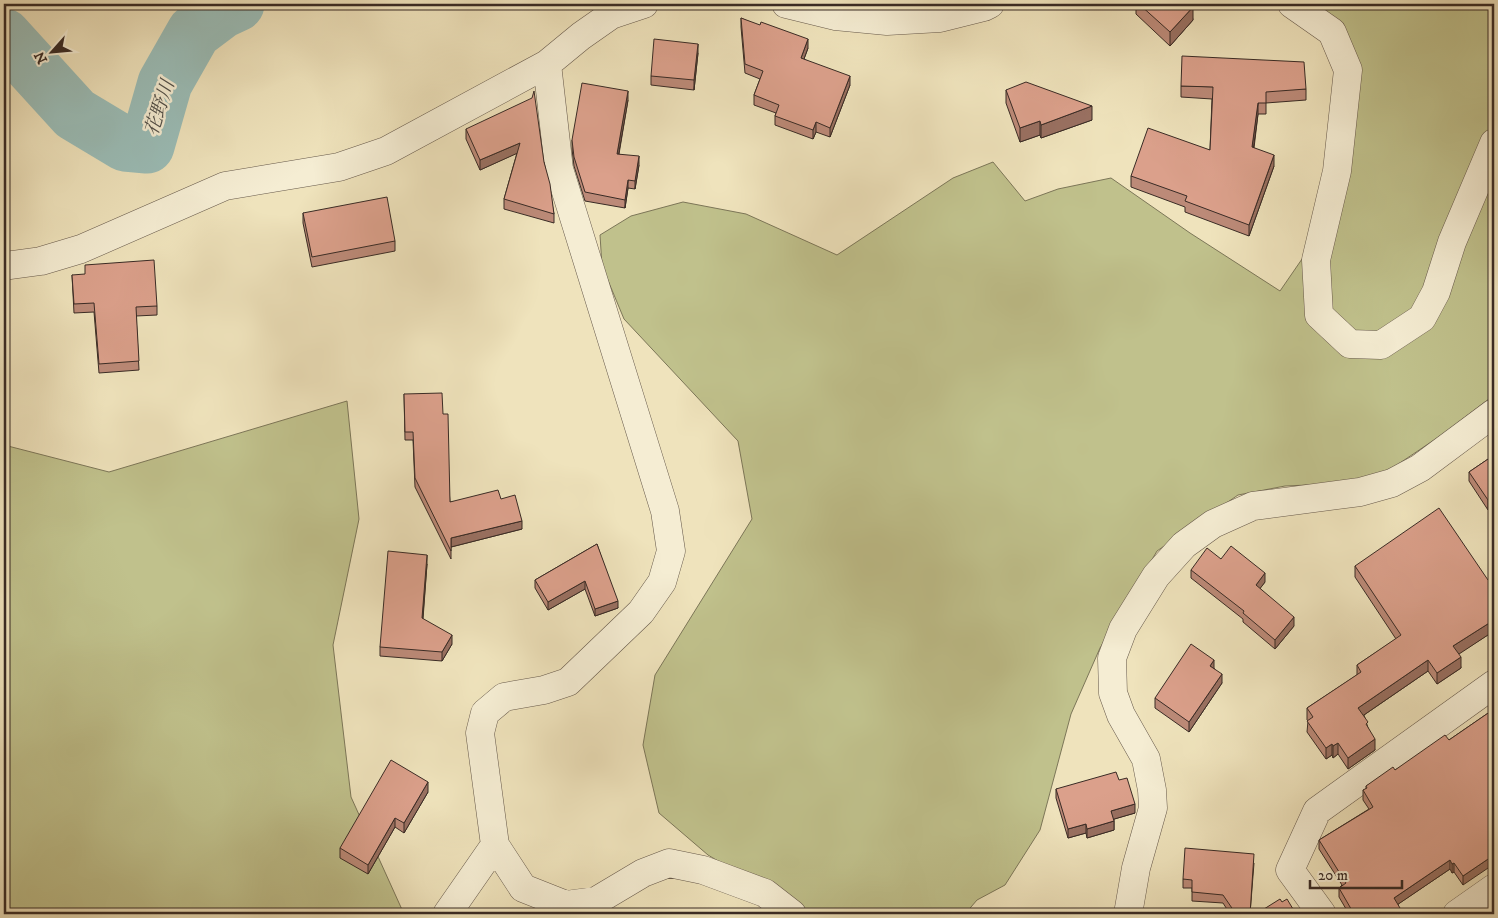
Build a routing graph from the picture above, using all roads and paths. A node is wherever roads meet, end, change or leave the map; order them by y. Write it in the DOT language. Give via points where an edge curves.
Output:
graph roads {
  1 [pos="644,4"];
  2 [pos="788,4"];
  3 [pos="990,4"];
  4 [pos="1292,4"];
  5 [pos="546,64"];
  6 [pos="1494,143"];
  7 [pos="4,266"];
  8 [pos="1494,413"];
  9 [pos="1494,684"];
  10 [pos="495,845"];
  11 [pos="1494,888"];
  12 [pos="447,914"];
  13 [pos="792,914"];
  14 [pos="1128,914"];
  15 [pos="1322,914"];
  16 [pos="1457,914"];
  1 -- 5 [label="street" via="611,15"];
  2 -- 3 [label="street" via="834,16 887,21 940,18"];
  4 -- 6 [label="street" via="1332,32 1348,70 1337,171 1316,260 1319,315 1350,344 1381,345 1422,318 1436,292 1452,242"];
  5 -- 7 [label="street" via="386,151 339,167 225,186 81,249 41,261"];
  5 -- 10 [label="street" via="559,169 665,511 671,551 662,582 641,612 568,682 544,690 504,696 484,713 480,733"];
  8 -- 14 [label="street" via="1420,468 1392,483 1360,492 1253,506 1214,524 1184,545 1156,576 1123,629 1112,658 1113,693 1121,715 1146,759 1152,790 1153,808 1136,868"];
  9 -- 15 [label="street" via="1317,811 1290,870"];
  10 -- 12 [label="street"];
  10 -- 13 [label="street" via="523,888 566,905 596,901 643,873 670,863 703,870 766,893"];
  11 -- 16 [label="street"];
}
